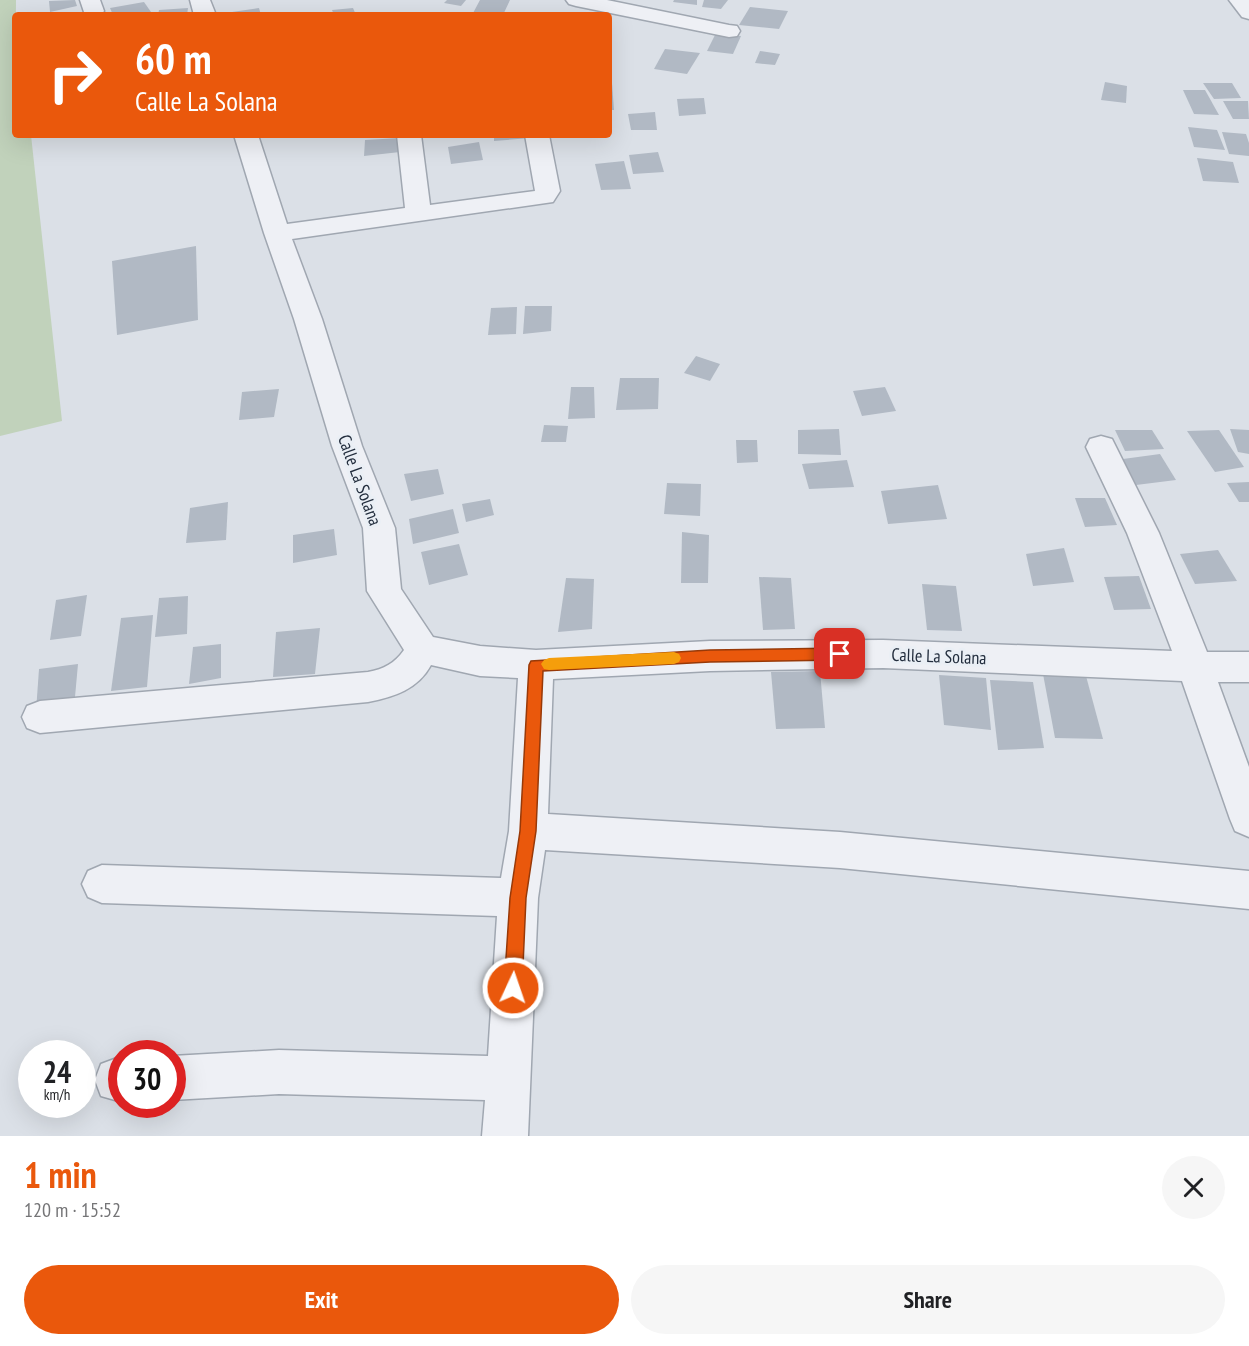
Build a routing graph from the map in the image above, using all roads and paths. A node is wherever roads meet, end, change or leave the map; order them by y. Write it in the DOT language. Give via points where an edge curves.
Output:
graph roads {
  1 [pos="576,0"];
  2 [pos="1239,0"];
  3 [pos="601,6"];
  4 [pos="1249,13"];
  5 [pos="729,31"];
  6 [pos="247,138"];
  7 [pos="409,138"];
  8 [pos="538,138"];
  9 [pos="418,212"];
  10 [pos="277,233"];
  11 [pos="1101,447"];
  12 [pos="422,649"];
  13 [pos="536,665"];
  14 [pos="1195,667"];
  15 [pos="1249,667"];
  16 [pos="40,717"];
  17 [pos="1249,819"];
  18 [pos="528,831"];
  19 [pos="102,884"];
  20 [pos="1249,890"];
  21 [pos="518,898"];
  22 [pos="186,1077"];
  23 [pos="508,1078"];
  24 [pos="505,1136"];
  1 -- 3 [label="street"];
  2 -- 4 [label="street"];
  3 -- 5 [label="street"];
  6 -- 10 [label="street, Calle La Solana"];
  7 -- 9 [label="street"];
  8 -- 9 [label="street" via="548,191 544,197"];
  9 -- 10 [label="street"];
  10 -- 12 [label="street, Calle La Solana" via="347,446 379,528 384,591"];
  11 -- 14 [label="street" via="1143,533"];
  12 -- 13 [label="street, Calle La Solana" via="480,661"];
  12 -- 16 [label="street" via="406,672 365,688"];
  13 -- 14 [label="street, Calle La Solana" via="710,656 883,654"];
  13 -- 18 [label="street"];
  14 -- 15 [label="street, Calle La Solana"];
  14 -- 17 [label="street"];
  18 -- 20 [label="street" via="840,850"];
  18 -- 21 [label="street"];
  19 -- 21 [label="street"];
  21 -- 23 [label="street"];
  22 -- 23 [label="street" via="279,1072"];
  23 -- 24 [label="street"];
}
